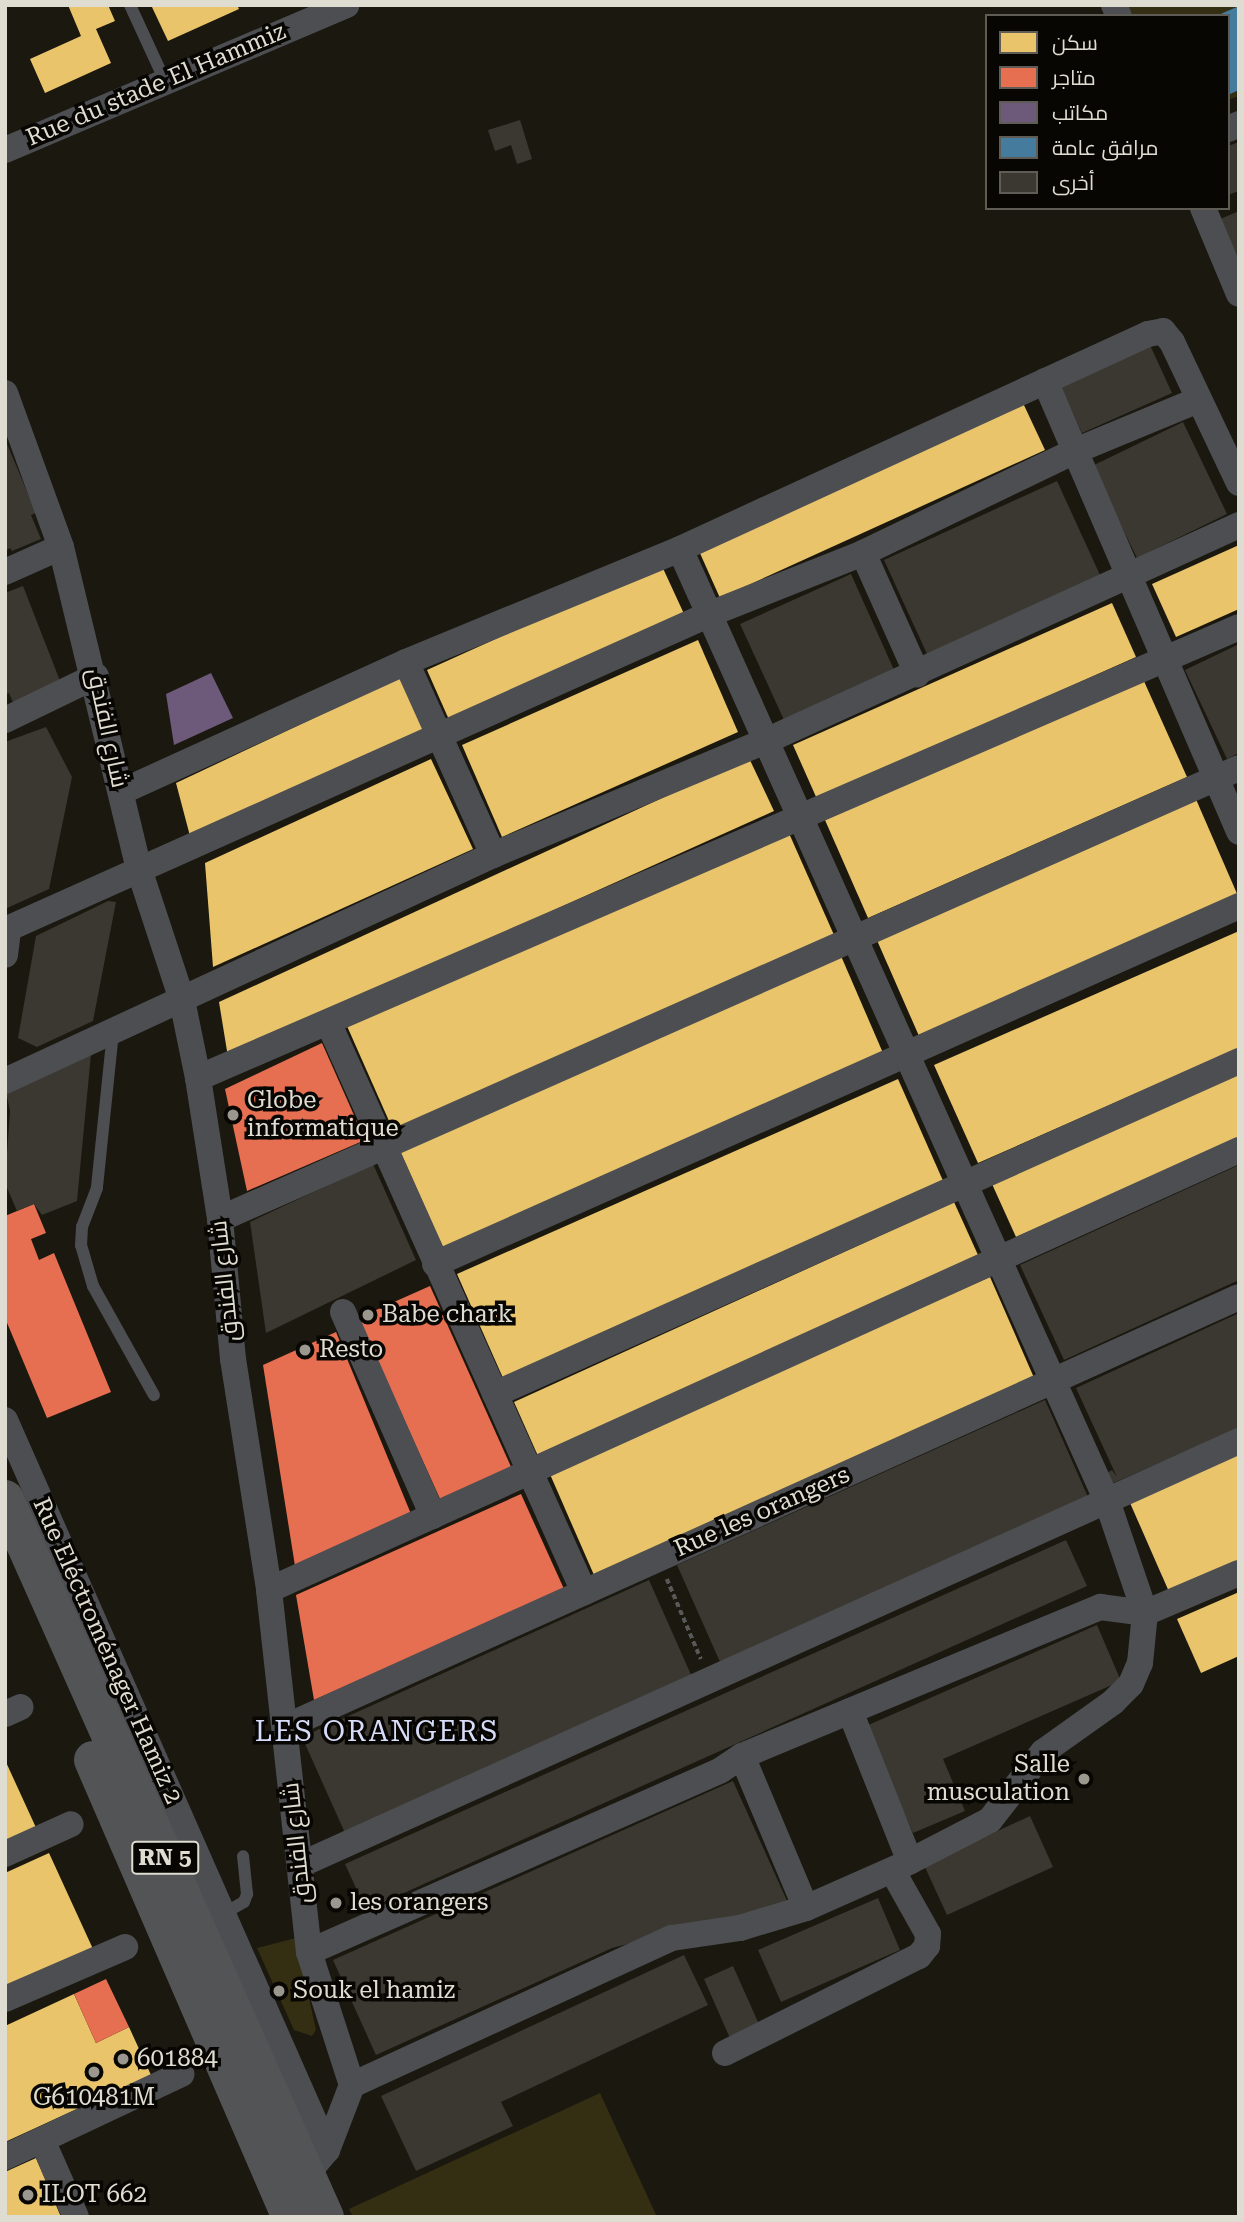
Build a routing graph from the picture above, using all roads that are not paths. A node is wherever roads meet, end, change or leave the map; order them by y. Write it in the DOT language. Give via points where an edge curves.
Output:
graph roads {
  1 [pos="130,5"];
  2 [pos="346,5"];
  3 [pos="165,81"];
  4 [pos="5,149"];
  5 [pos="1204,210"];
  6 [pos="1237,285"];
  7 [pos="1045,381"];
  8 [pos="5,393"];
  9 [pos="1196,401"];
  10 [pos="1075,452"];
  11 [pos="1239,484"];
  12 [pos="1239,525"];
  13 [pos="61,547"];
  14 [pos="680,549"];
  15 [pos="863,553"];
  16 [pos="5,572"];
  17 [pos="1128,579"];
  18 [pos="710,614"];
  19 [pos="1239,627"];
  20 [pos="1164,659"];
  21 [pos="407,662"];
  22 [pos="917,674"];
  23 [pos="96,676"];
  24 [pos="5,720"];
  25 [pos="440,735"];
  26 [pos="766,741"];
  27 [pos="1227,773"];
  28 [pos="121,792"];
  29 [pos="801,818"];
  30 [pos="1239,832"];
  31 [pos="493,855"];
  32 [pos="139,869"];
  33 [pos="1239,906"];
  34 [pos="854,937"];
  35 [pos="6,938"];
  36 [pos="182,1000"];
  37 [pos="329,1024"];
  38 [pos="113,1031"];
  39 [pos="907,1054"];
  40 [pos="1239,1061"];
  41 [pos="198,1078"];
  42 [pos="5,1081"];
  43 [pos="381,1146"];
  44 [pos="1239,1150"];
  45 [pos="965,1184"];
  46 [pos="220,1219"];
  47 [pos="999,1259"];
  48 [pos="436,1263"];
  49 [pos="1239,1297"];
  50 [pos="343,1312"];
  51 [pos="1053,1380"];
  52 [pos="495,1394"];
  53 [pos="154,1395"];
  54 [pos="5,1420"];
  55 [pos="1239,1441"];
  56 [pos="530,1472"];
  57 [pos="5,1499"];
  58 [pos="1107,1501"];
  59 [pos="433,1516"];
  60 [pos="5,1559"];
  61 [pos="1239,1573"];
  62 [pos="269,1590"];
  63 [pos="584,1592"];
  64 [pos="1145,1613"];
  65 [pos="849,1711"];
  66 [pos="285,1727"];
  67 [pos="742,1756"];
  68 [pos="72,1824"];
  69 [pos="5,1854"];
  70 [pos="243,1856"];
  71 [pos="300,1865"];
  72 [pos="901,1866"];
  73 [pos="806,1908"];
  74 [pos="223,1914"];
  75 [pos="125,1947"];
  76 [pos="309,1952"];
  77 [pos="5,1999"];
  78 [pos="725,2053"];
  79 [pos="181,2074"];
  80 [pos="352,2085"];
  81 [pos="42,2140"];
  82 [pos="5,2157"];
  83 [pos="317,2162"];
  84 [pos="76,2217"];
  85 [pos="291,2217"];
  86 [pos="325,2217"];
  1 -- 3 [label="lane"];
  2 -- 3 [label="street, Rue du stade El Hammiz"];
  3 -- 4 [label="street, Rue du stade El Hammiz"];
  5 -- 6 [label="street"];
  7 -- 9 [label="street" via="1163,331"];
  7 -- 10 [label="street"];
  7 -- 14 [label="street"];
  8 -- 13 [label="street, شارع الفندق"];
  9 -- 10 [label="street"];
  9 -- 11 [label="street"];
  10 -- 15 [label="street"];
  10 -- 17 [label="street"];
  12 -- 17 [label="street"];
  13 -- 16 [label="street"];
  13 -- 23 [label="street, شارع الفندق"];
  14 -- 18 [label="street"];
  14 -- 21 [label="street"];
  15 -- 18 [label="street"];
  15 -- 22 [label="street"];
  17 -- 20 [label="street"];
  17 -- 22 [label="street"];
  18 -- 25 [label="street"];
  18 -- 26 [label="street"];
  19 -- 20 [label="street"];
  20 -- 27 [label="street"];
  20 -- 29 [label="street"];
  21 -- 25 [label="street"];
  21 -- 28 [label="street"];
  22 -- 26 [label="street"];
  23 -- 24 [label="street"];
  23 -- 28 [label="street, شارع الفندق"];
  25 -- 31 [label="street"];
  25 -- 32 [label="street"];
  26 -- 29 [label="street"];
  26 -- 31 [label="street"];
  27 -- 30 [label="street"];
  27 -- 34 [label="street"];
  28 -- 32 [label="street, شارع الفندق"];
  29 -- 34 [label="street"];
  29 -- 37 [label="street"];
  31 -- 36 [label="street"];
  32 -- 35 [label="street"];
  32 -- 36 [label="street, شارع الفندق"];
  33 -- 39 [label="street"];
  34 -- 39 [label="street"];
  34 -- 43 [label="street"];
  36 -- 38 [label="street"];
  36 -- 41 [label="street, شارع الفندق"];
  37 -- 41 [label="street"];
  37 -- 43 [label="street"];
  38 -- 42 [label="street"];
  38 -- 53 [label="lane" via="97,1188 82,1227 81,1245 93,1286"];
  39 -- 45 [label="street"];
  39 -- 48 [label="street"];
  40 -- 45 [label="street"];
  41 -- 46 [label="street, شارع الفندق"];
  43 -- 46 [label="street"];
  43 -- 48 [label="street"];
  44 -- 47 [label="street"];
  45 -- 47 [label="street"];
  45 -- 52 [label="street"];
  46 -- 62 [label="street, شارع الفندق" via="233,1359"];
  47 -- 51 [label="street"];
  47 -- 56 [label="street"];
  48 -- 52 [label="street"];
  49 -- 51 [label="street, Rue les orangers"];
  50 -- 59 [label="street"];
  51 -- 58 [label="street"];
  51 -- 63 [label="street, Rue les orangers"];
  52 -- 56 [label="street"];
  54 -- 74 [label="street, Rue Eléctroménager Hamiz 2"];
  55 -- 58 [label="street"];
  56 -- 59 [label="street"];
  56 -- 63 [label="street"];
  57 -- 83 [label="highway, RN 5"];
  58 -- 64 [label="street"];
  58 -- 71 [label="street"];
  59 -- 62 [label="street"];
  60 -- 85 [label="highway, RN 5"];
  61 -- 64 [label="street"];
  62 -- 66 [label="street, شارع الفندق"];
  63 -- 66 [label="street, Rue les orangers"];
  64 -- 65 [label="street" via="1100,1607"];
  64 -- 72 [label="street" via="1140,1663 1131,1684 1044,1752 990,1820"];
  65 -- 67 [label="street"];
  65 -- 72 [label="street"];
  66 -- 71 [label="street, شارع الفندق"];
  67 -- 73 [label="street"];
  67 -- 76 [label="street" via="721,1770"];
  68 -- 69 [label="street"];
  70 -- 74 [label="lane" via="247,1894 244,1902"];
  71 -- 76 [label="street, شارع الفندق"];
  72 -- 73 [label="street"];
  72 -- 78 [label="street" via="928,1934 927,1946 919,1956"];
  73 -- 80 [label="street" via="740,1928 672,1938"];
  74 -- 83 [label="street, Rue Eléctroménager Hamiz 2"];
  75 -- 77 [label="street"];
  76 -- 80 [label="street, شارع الفندق"];
  79 -- 81 [label="street"];
  80 -- 83 [label="street"];
  81 -- 82 [label="street"];
  81 -- 84 [label="street"];
  83 -- 86 [label="highway, RN 5"];
}
